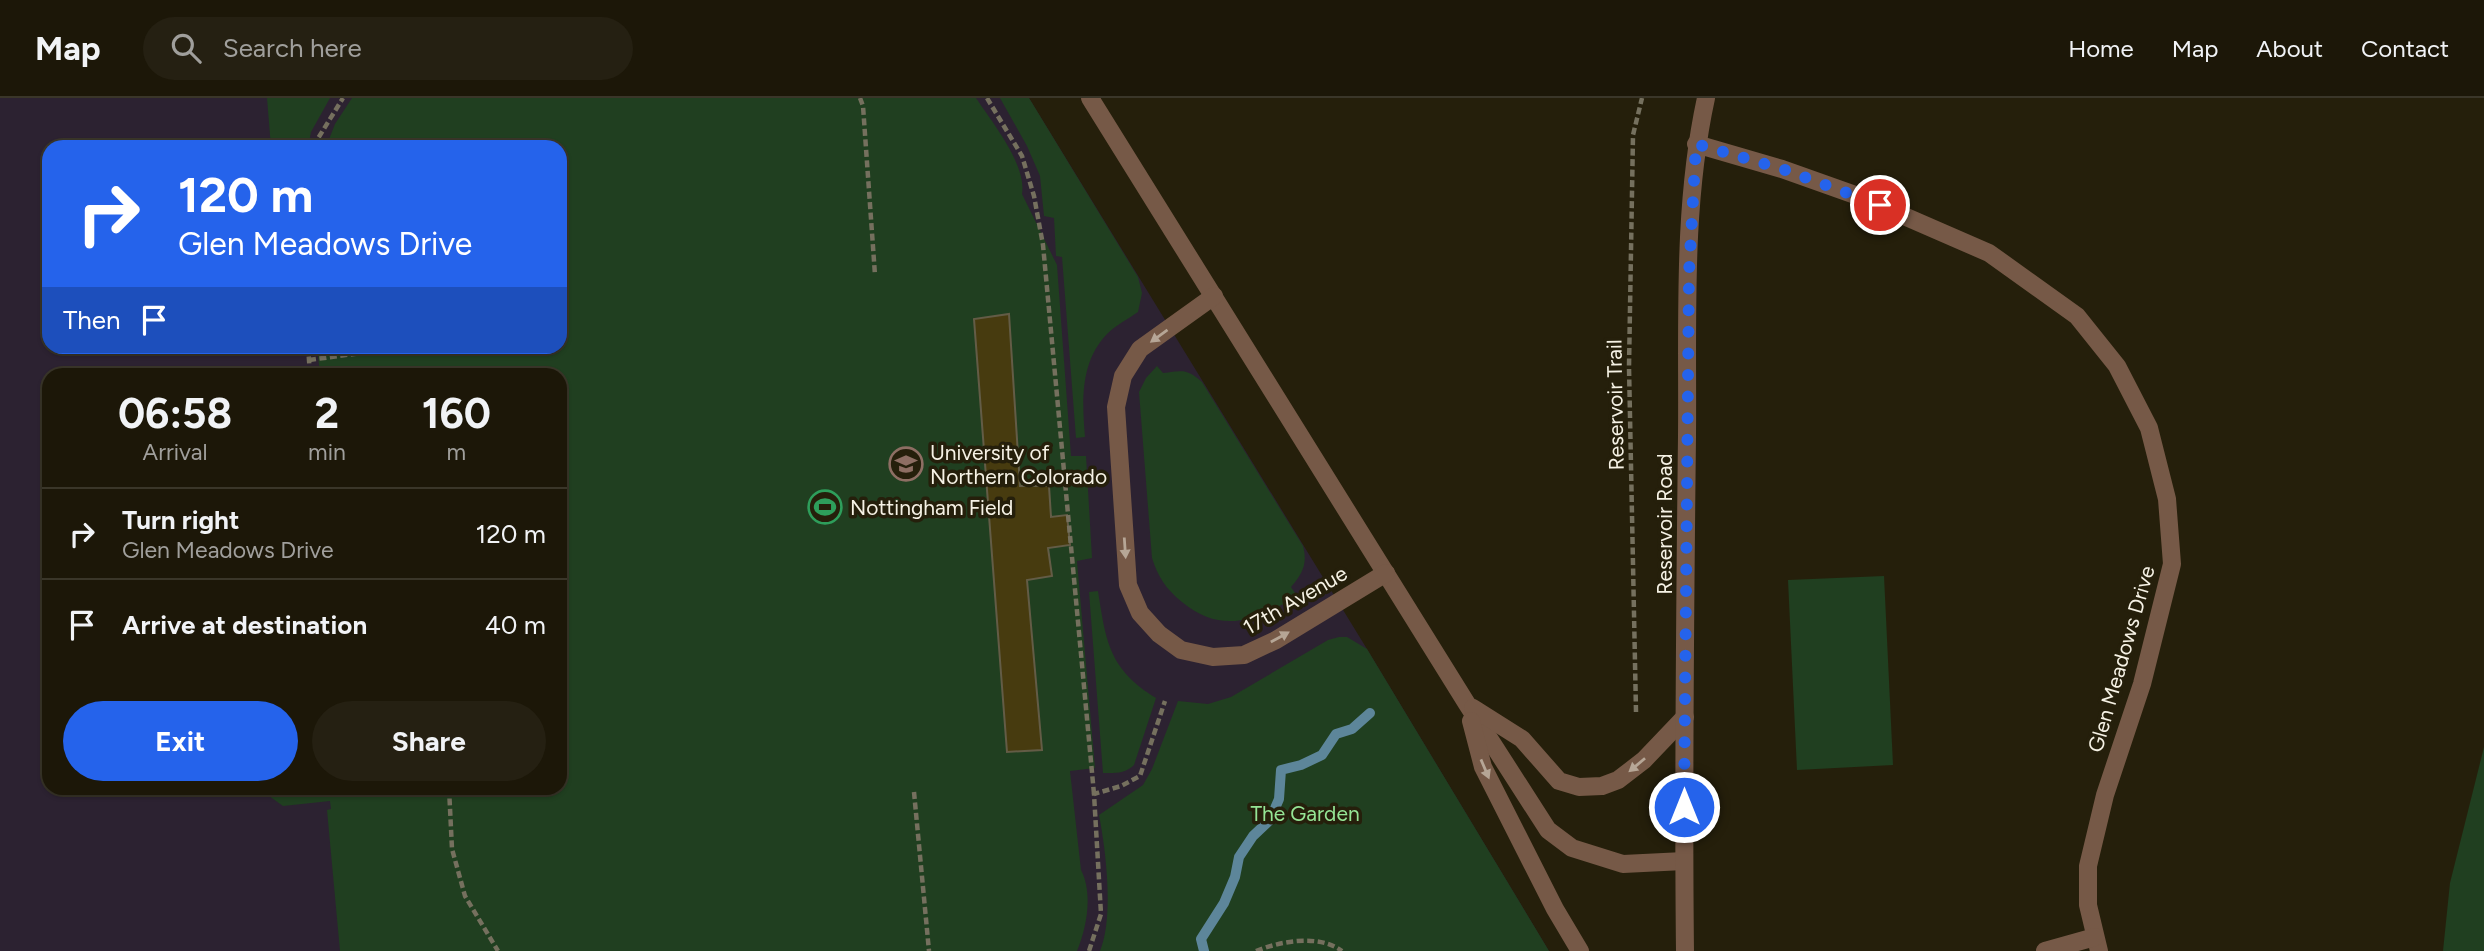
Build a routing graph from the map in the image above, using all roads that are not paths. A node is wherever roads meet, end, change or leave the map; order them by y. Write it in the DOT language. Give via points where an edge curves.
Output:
graph roads {
  1 [pos="1090,98"];
  2 [pos="1706,98"];
  3 [pos="1696,144"];
  4 [pos="1214,296"];
  5 [pos="1386,573"];
  6 [pos="1467,704"];
  7 [pos="1685,716"];
  8 [pos="1684,861"];
  9 [pos="2097,944"];
  10 [pos="1580,951"];
  11 [pos="1685,951"];
  12 [pos="2045,951"];
  1 -- 4 [label="street"];
  2 -- 3 [label="street, Reservoir Road"];
  3 -- 7 [label="street, Reservoir Road" via="1689,273"];
  3 -- 9 [label="street, Glen Meadows Drive" via="1857,196 1989,253 2077,316 2117,366 2149,428 2167,499 2172,564 2088,866 2088,905"];
  4 -- 5 [label="street"];
  4 -- 5 [label="street, 17th Avenue, one-way" via="1140,349 1122,376 1116,407 1128,585 1140,613 1181,650 1213,657 1244,655"];
  5 -- 6 [label="street"];
  7 -- 6 [label="street, one-way" via="1618,780 1579,787 1559,781 1522,739"];
  6 -- 8 [label="street" via="1548,830 1572,848 1623,864"];
  6 -- 10 [label="street, one-way" via="1483,767"];
  7 -- 8 [label="street, Reservoir Road"];
  8 -- 11 [label="street, Reservoir Road"];
  9 -- 12 [label="street"];
}
